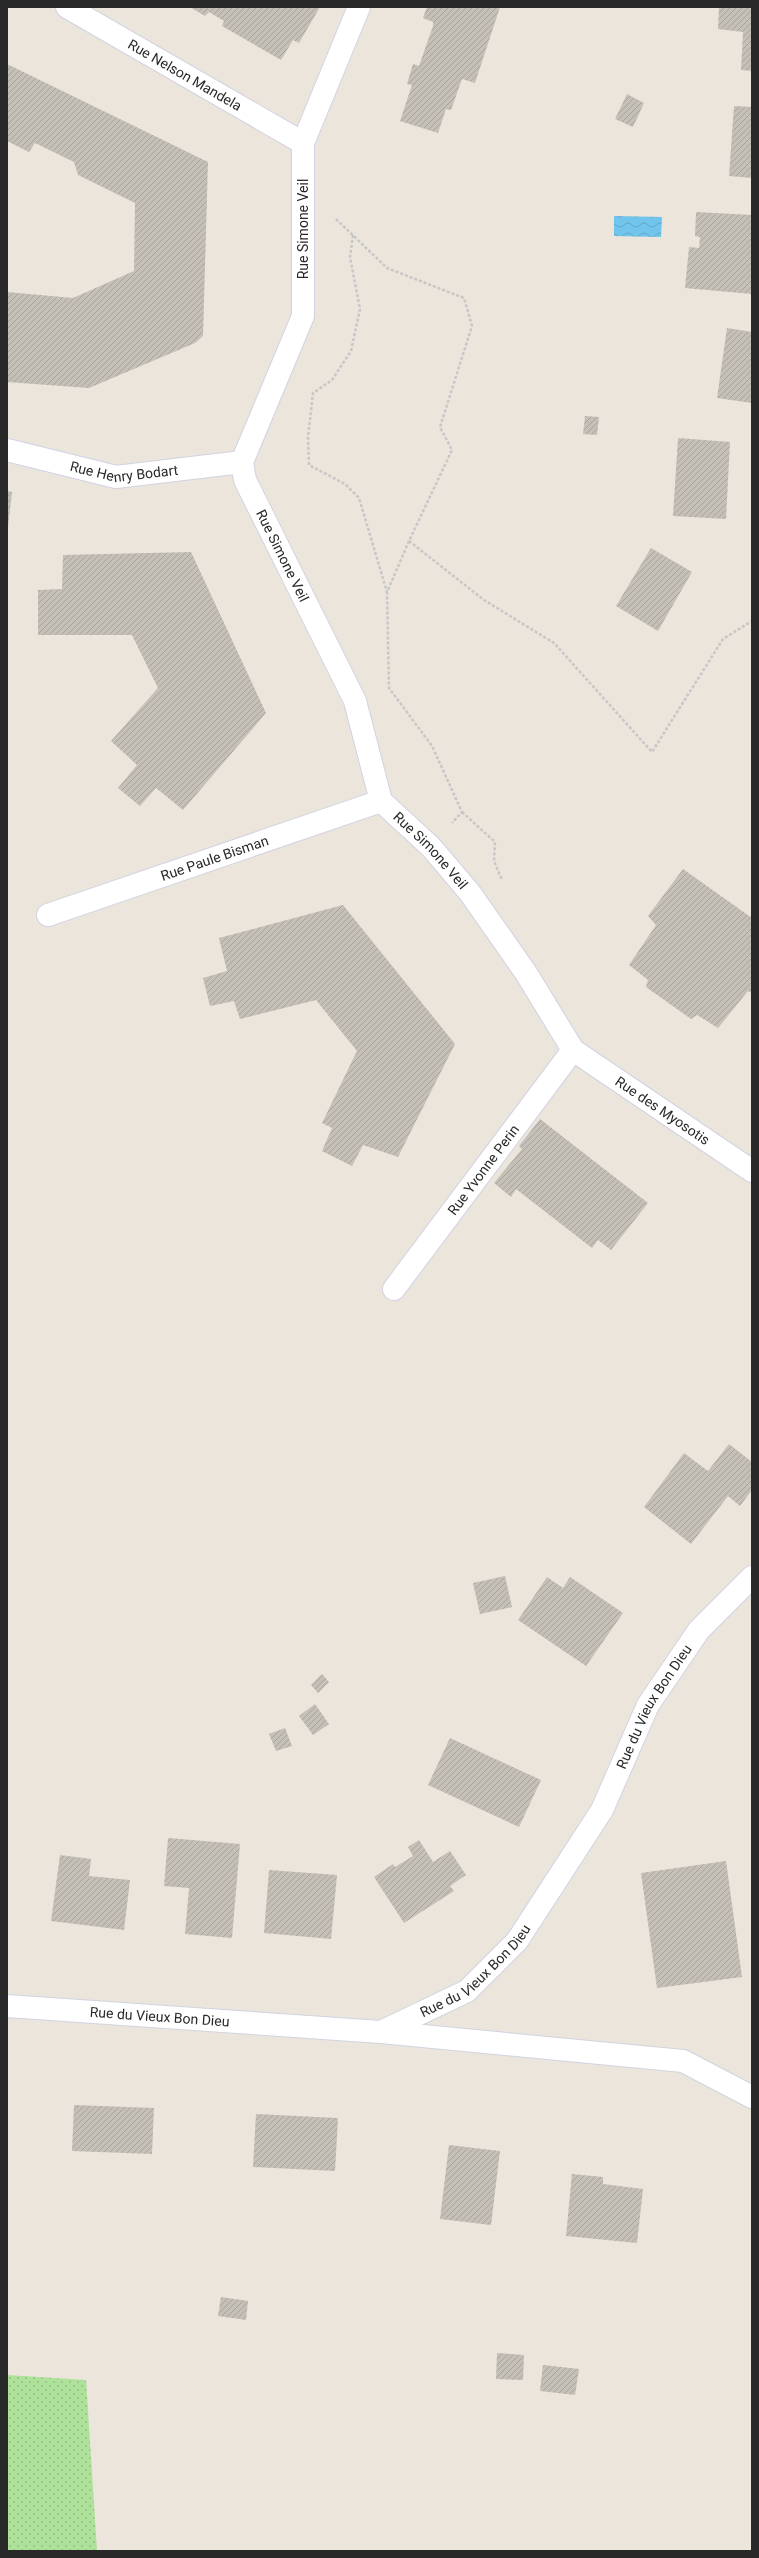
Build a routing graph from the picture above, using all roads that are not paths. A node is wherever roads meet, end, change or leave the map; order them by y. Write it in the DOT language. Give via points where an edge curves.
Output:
graph roads {
  1 [pos="67,7"];
  2 [pos="359,7"];
  3 [pos="303,143"];
  4 [pos="7,450"];
  5 [pos="242,462"];
  6 [pos="381,801"];
  7 [pos="48,915"];
  8 [pos="572,1050"];
  9 [pos="752,1171"];
  10 [pos="394,1289"];
  11 [pos="752,1577"];
  12 [pos="7,2006"];
  13 [pos="381,2032"];
  14 [pos="752,2097"];
  1 -- 3 [label="street, Rue Nelson Mandela"];
  2 -- 3 [label="street, Rue Simone Veil"];
  3 -- 5 [label="street, Rue Simone Veil" via="303,316"];
  4 -- 5 [label="street, Rue Henry Bodart" via="116,477"];
  5 -- 6 [label="street, Rue Simone Veil" via="245,480 355,701"];
  6 -- 7 [label="street, Rue Paule Bisman"];
  6 -- 8 [label="street, Rue Simone Veil" via="431,847 470,893 522,967"];
  8 -- 9 [label="street, Rue des Myosotis"];
  8 -- 10 [label="street, Rue Yvonne Perin"];
  11 -- 13 [label="street, Rue du Vieux Bon Dieu" via="699,1630 648,1705 602,1810 517,1941 467,1991"];
  12 -- 13 [label="street, Rue du Vieux Bon Dieu"];
  13 -- 14 [label="street" via="683,2061"];
}
